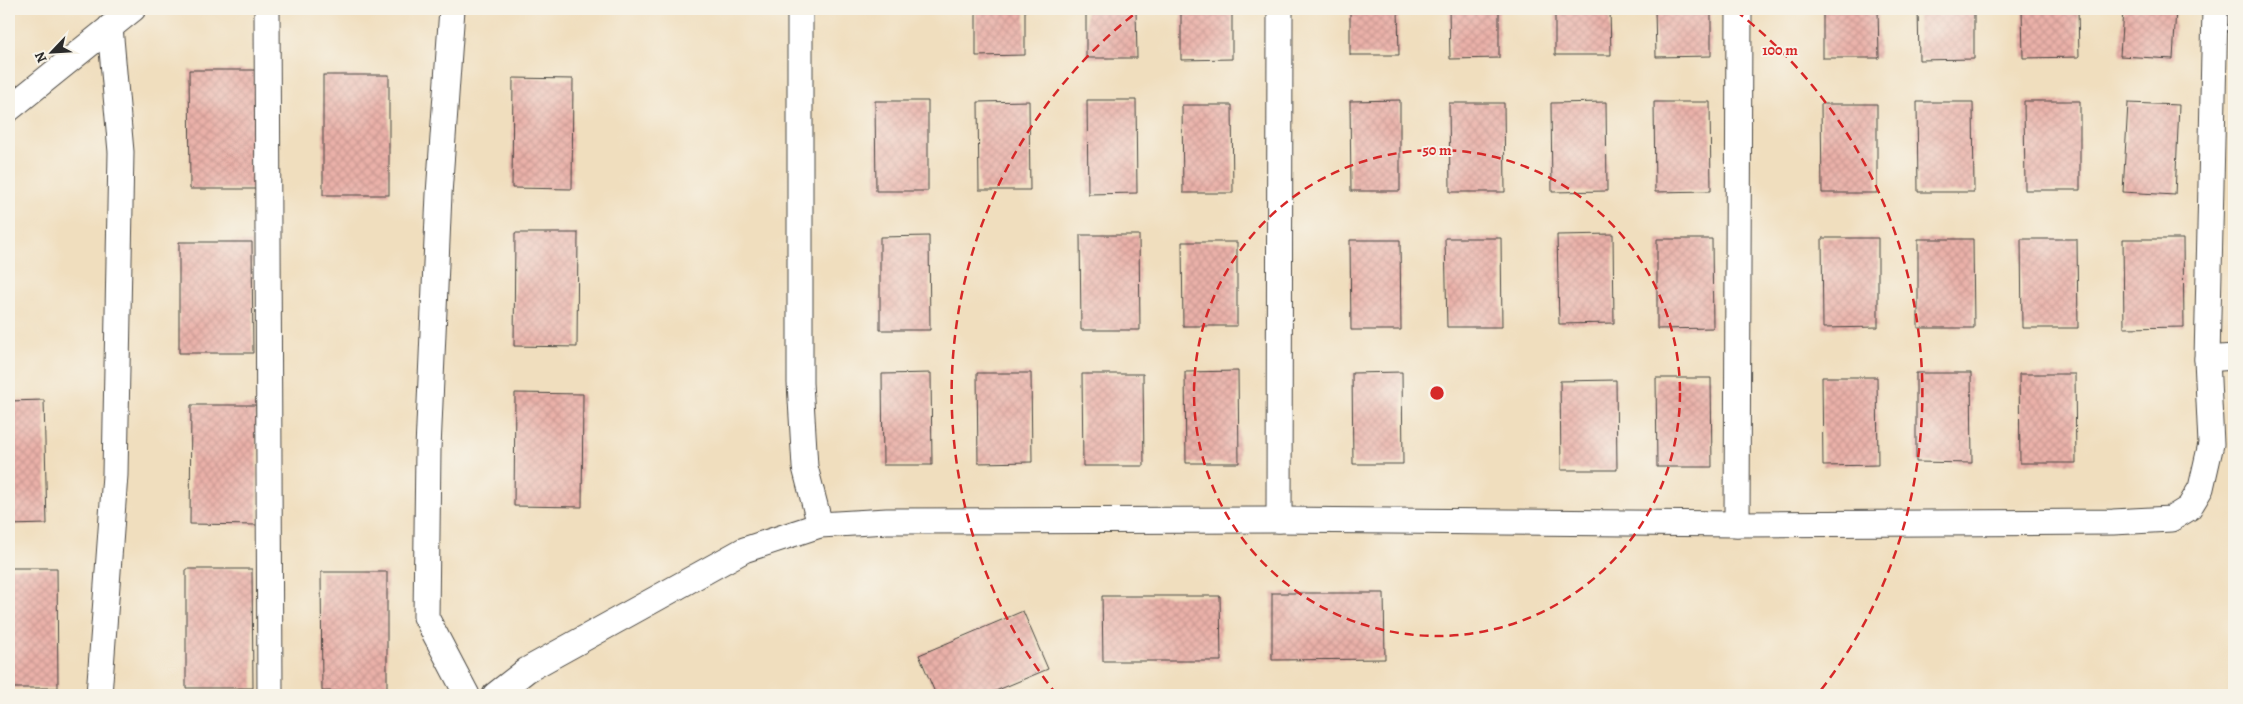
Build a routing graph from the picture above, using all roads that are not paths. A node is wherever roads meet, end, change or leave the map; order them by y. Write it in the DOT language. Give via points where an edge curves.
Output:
graph roads {
  1 [pos="133,9"];
  2 [pos="267,9"];
  3 [pos="452,9"];
  4 [pos="800,9"];
  5 [pos="1280,9"];
  6 [pos="1739,9"];
  7 [pos="2215,9"];
  8 [pos="110,27"];
  9 [pos="9,109"];
  10 [pos="2234,357"];
  11 [pos="2207,359"];
  12 [pos="1279,520"];
  13 [pos="1737,524"];
  14 [pos="820,525"];
  15 [pos="100,695"];
  16 [pos="270,695"];
  17 [pos="467,695"];
  18 [pos="494,695"];
  1 -- 8 [label="street"];
  2 -- 16 [label="street"];
  3 -- 17 [label="street" via="438,204 428,449 426,617"];
  4 -- 14 [label="street" via="800,383 805,467"];
  5 -- 12 [label="street"];
  6 -- 13 [label="street"];
  7 -- 11 [label="street"];
  8 -- 9 [label="street"];
  8 -- 15 [label="street" via="121,162 115,475"];
  10 -- 11 [label="street"];
  11 -- 13 [label="street" via="2211,444 2201,488 2189,508 2171,519"];
  12 -- 13 [label="street"];
  12 -- 14 [label="street" via="886,521"];
  14 -- 18 [label="street" via="744,550 527,670"];
}
